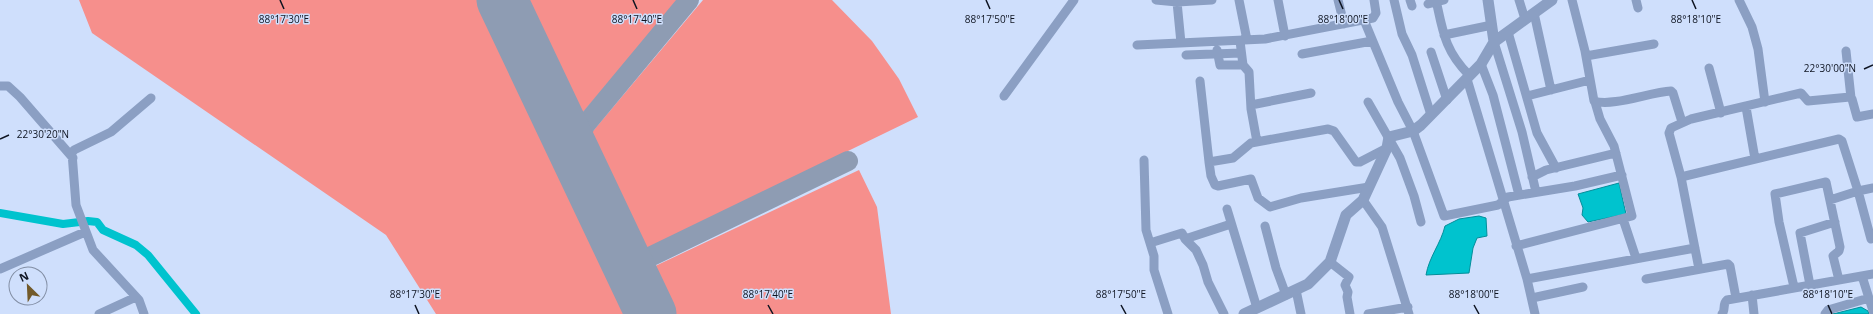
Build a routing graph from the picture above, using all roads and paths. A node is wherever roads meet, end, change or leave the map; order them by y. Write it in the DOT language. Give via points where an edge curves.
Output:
graph roads {
  1 [pos="1074,0"];
  2 [pos="1156,0"];
  3 [pos="1208,0"];
  4 [pos="1239,0"];
  5 [pos="1278,0"];
  6 [pos="1338,0"];
  7 [pos="1374,0"];
  8 [pos="1394,0"];
  9 [pos="1488,0"];
  10 [pos="1519,0"];
  11 [pos="1552,0"];
  12 [pos="1572,0"];
  13 [pos="1739,0"];
  14 [pos="1436,1"];
  15 [pos="1177,2"];
  16 [pos="1530,16"];
  17 [pos="1364,20"];
  18 [pos="1344,24"];
  19 [pos="1492,25"];
  20 [pos="1508,32"];
  21 [pos="1444,35"];
  22 [pos="1285,36"];
  23 [pos="1243,41"];
  24 [pos="1372,41"];
  25 [pos="1217,42"];
  26 [pos="1494,42"];
  27 [pos="1181,43"];
  28 [pos="1654,44"];
  29 [pos="1137,45"];
  30 [pos="1431,52"];
  31 [pos="1846,52"];
  32 [pos="1241,53"];
  33 [pos="1218,54"];
  34 [pos="1302,54"];
  35 [pos="1186,55"];
  36 [pos="1586,56"];
  37 [pos="1481,64"];
  38 [pos="1243,65"];
  39 [pos="1709,68"];
  40 [pos="1468,77"];
  41 [pos="1590,80"];
  42 [pos="1200,81"];
  43 [pos="0,86"];
  44 [pos="1551,90"];
  45 [pos="1311,93"];
  46 [pos="1004,96"];
  47 [pos="1527,96"];
  48 [pos="151,98"];
  49 [pos="1851,98"];
  50 [pos="1447,100"];
  51 [pos="1368,102"];
  52 [pos="1595,102"];
  53 [pos="1765,102"];
  54 [pos="1251,105"];
  55 [pos="1746,107"];
  56 [pos="1721,113"];
  57 [pos="1873,114"];
  58 [pos="1431,115"];
  59 [pos="1682,122"];
  60 [pos="1413,131"];
  61 [pos="1257,142"];
  62 [pos="1388,142"];
  63 [pos="1616,152"];
  64 [pos="73,158"];
  65 [pos="1755,159"];
  66 [pos="1144,160"];
  67 [pos="1209,162"];
  68 [pos="1556,168"];
  69 [pos="1622,175"];
  70 [pos="1532,177"];
  71 [pos="1681,177"];
  72 [pos="1369,187"];
  73 [pos="1873,188"];
  74 [pos="1536,192"];
  75 [pos="1858,192"];
  76 [pos="1518,195"];
  77 [pos="1363,200"];
  78 [pos="1830,200"];
  79 [pos="1503,201"];
  80 [pos="1227,209"];
  81 [pos="1623,219"];
  82 [pos="1420,222"];
  83 [pos="1835,222"];
  84 [pos="82,224"];
  85 [pos="1231,224"];
  86 [pos="1265,226"];
  87 [pos="1872,238"];
  88 [pos="1185,239"];
  89 [pos="1150,243"];
  90 [pos="1516,246"];
  91 [pos="1695,248"];
  92 [pos="1636,258"];
  93 [pos="1330,262"];
  94 [pos="0,269"];
  95 [pos="1699,269"];
  96 [pos="1873,274"];
  97 [pos="1862,276"];
  98 [pos="1526,279"];
  99 [pos="1646,279"];
  100 [pos="1839,280"];
  101 [pos="1810,285"];
  102 [pos="1583,287"];
  103 [pos="1794,287"];
  104 [pos="1291,292"];
  105 [pos="1752,295"];
  106 [pos="136,297"];
  107 [pos="1532,298"];
  108 [pos="1736,298"];
  109 [pos="1869,298"];
  110 [pos="1257,308"];
  111 [pos="1873,309"];
  112 [pos="1409,311"];
  113 [pos="1723,313"];
  114 [pos="99,314"];
  115 [pos="144,314"];
  116 [pos="1168,314"];
  117 [pos="1224,314"];
  118 [pos="1244,314"];
  119 [pos="1301,314"];
  120 [pos="1350,314"];
  121 [pos="1368,314"];
  122 [pos="1535,314"];
  123 [pos="1754,314"];
  124 [pos="1825,314"];
  1 -- 46 [label="street"];
  2 -- 15 [label="street"];
  3 -- 15 [label="street"];
  4 -- 23 [label="street"];
  5 -- 22 [label="street"];
  6 -- 18 [label="street"];
  7 -- 17 [label="street" via="1376,16"];
  8 -- 58 [label="street" via="1402,34 1412,55"];
  9 -- 19 [label="street"];
  10 -- 16 [label="street"];
  11 -- 16 [label="street"];
  12 -- 36 [label="street"];
  13 -- 53 [label="street" via="1752,27 1758,49"];
  14 -- 21 [label="street"];
  15 -- 27 [label="street"];
  16 -- 20 [label="street"];
  16 -- 44 [label="street"];
  17 -- 18 [label="street"];
  17 -- 24 [label="street"];
  18 -- 22 [label="street"];
  19 -- 21 [label="street"];
  19 -- 26 [label="street"];
  20 -- 26 [label="street"];
  20 -- 47 [label="street"];
  21 -- 40 [label="street" via="1457,62"];
  22 -- 23 [label="street"];
  23 -- 25 [label="street"];
  23 -- 32 [label="street"];
  24 -- 34 [label="street"];
  24 -- 60 [label="street"];
  25 -- 27 [label="street"];
  25 -- 33 [label="street"];
  26 -- 37 [label="street"];
  26 -- 70 [label="street" via="1522,132"];
  27 -- 29 [label="street"];
  28 -- 36 [label="street"];
  30 -- 50 [label="street"];
  31 -- 49 [label="street"];
  32 -- 33 [label="street"];
  32 -- 38 [label="street"];
  33 -- 35 [label="street"];
  33 -- 38 [label="street" via="1220,65"];
  36 -- 41 [label="street"];
  37 -- 40 [label="street"];
  37 -- 76 [label="street" via="1495,102"];
  38 -- 54 [label="street" via="1248,72"];
  39 -- 56 [label="street"];
  40 -- 50 [label="street"];
  40 -- 79 [label="street"];
  41 -- 44 [label="street"];
  41 -- 52 [label="street"];
  42 -- 67 [label="street"];
  43 -- 64 [label="street" via="8,86 20,97"];
  44 -- 47 [label="street"];
  45 -- 54 [label="street"];
  47 -- 68 [label="street" via="1538,136"];
  48 -- 64 [label="street" via="111,132 74,150"];
  49 -- 53 [label="street" via="1808,101 1801,93"];
  49 -- 57 [label="street" via="1857,116"];
  50 -- 58 [label="street"];
  51 -- 62 [label="street"];
  52 -- 59 [label="street" via="1671,91"];
  52 -- 63 [label="street"];
  53 -- 55 [label="street"];
  54 -- 61 [label="street"];
  55 -- 56 [label="street"];
  55 -- 65 [label="street"];
  56 -- 59 [label="street"];
  58 -- 60 [label="street"];
  59 -- 71 [label="street" via="1669,131"];
  60 -- 62 [label="street"];
  60 -- 79 [label="street" via="1444,216 1498,205"];
  61 -- 62 [label="street" via="1328,129 1334,131 1356,162 1360,162"];
  61 -- 67 [label="street" via="1233,158"];
  62 -- 72 [label="street"];
  62 -- 82 [label="street" via="1408,180"];
  63 -- 68 [label="street"];
  63 -- 69 [label="street"];
  64 -- 84 [label="street" via="74,195"];
  65 -- 71 [label="street"];
  65 -- 75 [label="street" via="1840,139"];
  66 -- 89 [label="street" via="1146,226"];
  67 -- 72 [label="street" via="1212,183 1218,186 1251,180 1258,198 1270,207 1301,198"];
  68 -- 70 [label="street"];
  69 -- 74 [label="street"];
  69 -- 81 [label="street" via="1633,214"];
  70 -- 74 [label="street"];
  71 -- 91 [label="street"];
  72 -- 77 [label="street"];
  73 -- 75 [label="street"];
  74 -- 76 [label="street"];
  75 -- 78 [label="street"];
  75 -- 87 [label="street"];
  76 -- 79 [label="street"];
  77 -- 93 [label="street" via="1346,215"];
  77 -- 112 [label="street" via="1382,227"];
  78 -- 83 [label="street"];
  78 -- 103 [label="street" via="1826,182 1775,194"];
  79 -- 90 [label="street"];
  80 -- 85 [label="street"];
  81 -- 90 [label="street"];
  81 -- 92 [label="street"];
  83 -- 100 [label="street" via="1840,247 1833,257"];
  83 -- 101 [label="street" via="1800,233"];
  84 -- 94 [label="street"];
  84 -- 106 [label="street" via="96,255"];
  85 -- 88 [label="street"];
  85 -- 110 [label="street"];
  86 -- 104 [label="street" via="1276,268"];
  88 -- 89 [label="street" via="1182,233"];
  88 -- 117 [label="street" via="1196,250"];
  89 -- 116 [label="street" via="1154,256 1154,270"];
  90 -- 98 [label="street"];
  91 -- 92 [label="street"];
  91 -- 95 [label="street"];
  92 -- 98 [label="street"];
  93 -- 104 [label="street" via="1317,277"];
  93 -- 120 [label="street" via="1343,270 1349,278 1345,285"];
  95 -- 99 [label="street"];
  95 -- 108 [label="street" via="1729,264"];
  96 -- 97 [label="street"];
  97 -- 100 [label="street"];
  97 -- 109 [label="street"];
  98 -- 107 [label="street"];
  100 -- 101 [label="street"];
  101 -- 103 [label="street"];
  102 -- 107 [label="street"];
  103 -- 105 [label="street"];
  104 -- 110 [label="street"];
  104 -- 119 [label="street"];
  105 -- 108 [label="street"];
  105 -- 123 [label="street"];
  106 -- 114 [label="street"];
  106 -- 115 [label="street" via="142,305"];
  107 -- 122 [label="street"];
  108 -- 113 [label="street" via="1725,302"];
  109 -- 111 [label="street"];
  109 -- 124 [label="street" via="1828,310"];
  110 -- 118 [label="street"];
  112 -- 121 [label="street"];
}
